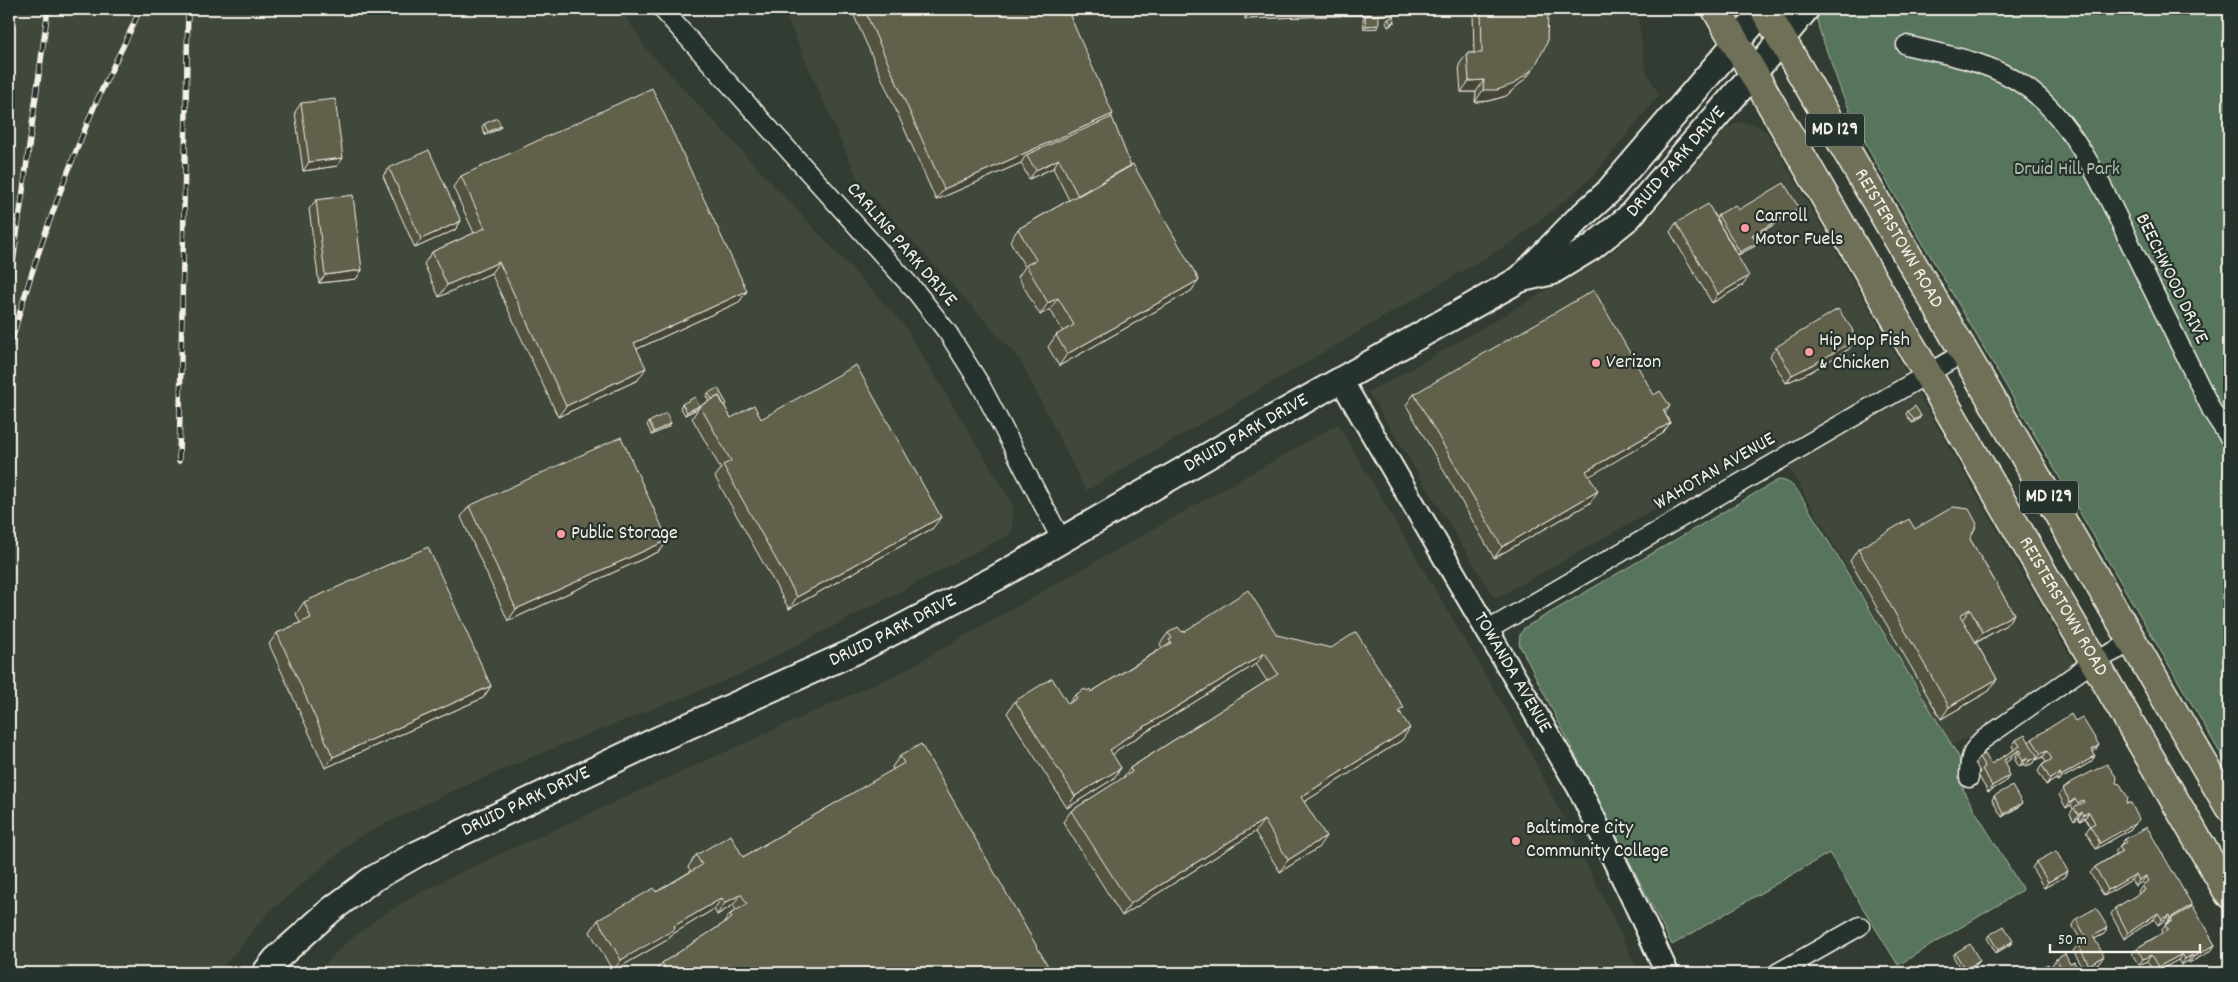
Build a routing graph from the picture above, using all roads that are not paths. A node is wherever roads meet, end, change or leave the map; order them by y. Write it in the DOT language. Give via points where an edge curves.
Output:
graph roads {
  1 [pos="662,9"];
  2 [pos="1716,9"];
  3 [pos="1734,9"];
  4 [pos="1765,9"];
  5 [pos="1806,9"];
  6 [pos="1782,39"];
  7 [pos="1735,44"];
  8 [pos="1906,45"];
  9 [pos="1753,74"];
  10 [pos="1520,279"];
  11 [pos="1965,352"];
  12 [pos="1928,374"];
  13 [pos="1341,380"];
  14 [pos="2229,437"];
  15 [pos="1062,541"];
  16 [pos="1488,630"];
  17 [pos="2132,642"];
  18 [pos="2093,662"];
  19 [pos="1969,778"];
  20 [pos="2229,807"];
  21 [pos="2229,894"];
  22 [pos="1860,926"];
  23 [pos="265,973"];
  24 [pos="1667,973"];
  25 [pos="1777,973"];
  1 -- 15 [label="street, CARLINS PARK DRIVE" via="917,293 948,333 980,384"];
  2 -- 7 [label="main road, REISTERSTOWN ROAD"];
  3 -- 7 [label="main road, MD 129"];
  4 -- 6 [label="main road, REISTERSTOWN ROAD / MD 129"];
  4 -- 7 [label="main road, DRUID PARK DRIVE"];
  5 -- 6 [label="main road, DRUID PARK DRIVE"];
  6 -- 9 [label="main road, DRUID PARK DRIVE"];
  6 -- 11 [label="main road, REISTERSTOWN ROAD / MD 129"];
  7 -- 9 [label="main road, REISTERSTOWN ROAD / MD 129"];
  7 -- 10 [label="main road, DRUID PARK DRIVE" via="1607,193"];
  8 -- 14 [label="street, BEECHWOOD DRIVE" via="1972,61 1998,71 2024,85 2049,106 2071,134 2105,192 2213,413"];
  9 -- 10 [label="main road, DRUID PARK DRIVE" via="1614,231 1551,272"];
  9 -- 12 [label="main road, REISTERSTOWN ROAD / MD 129"];
  10 -- 13 [label="main road, DRUID PARK DRIVE"];
  11 -- 12 [label="street, WAHOTAN AVENUE"];
  11 -- 17 [label="main road, REISTERSTOWN ROAD / MD 129"];
  12 -- 16 [label="street, WAHOTAN AVENUE"];
  12 -- 18 [label="main road, REISTERSTOWN ROAD / MD 129"];
  13 -- 15 [label="main road, DRUID PARK DRIVE"];
  13 -- 16 [label="street, TOWANDA AVENUE"];
  15 -- 23 [label="main road, DRUID PARK DRIVE" via="862,648 655,741 417,854 371,880 331,910 276,959"];
  16 -- 24 [label="street, TOWANDA AVENUE" via="1579,788"];
  17 -- 18 [label="street"];
  17 -- 20 [label="main road, REISTERSTOWN ROAD / MD 129"];
  18 -- 19 [label="street" via="1981,741 1973,750"];
  18 -- 21 [label="main road, REISTERSTOWN ROAD / MD 129"];
  22 -- 25 [label="street"];
}
